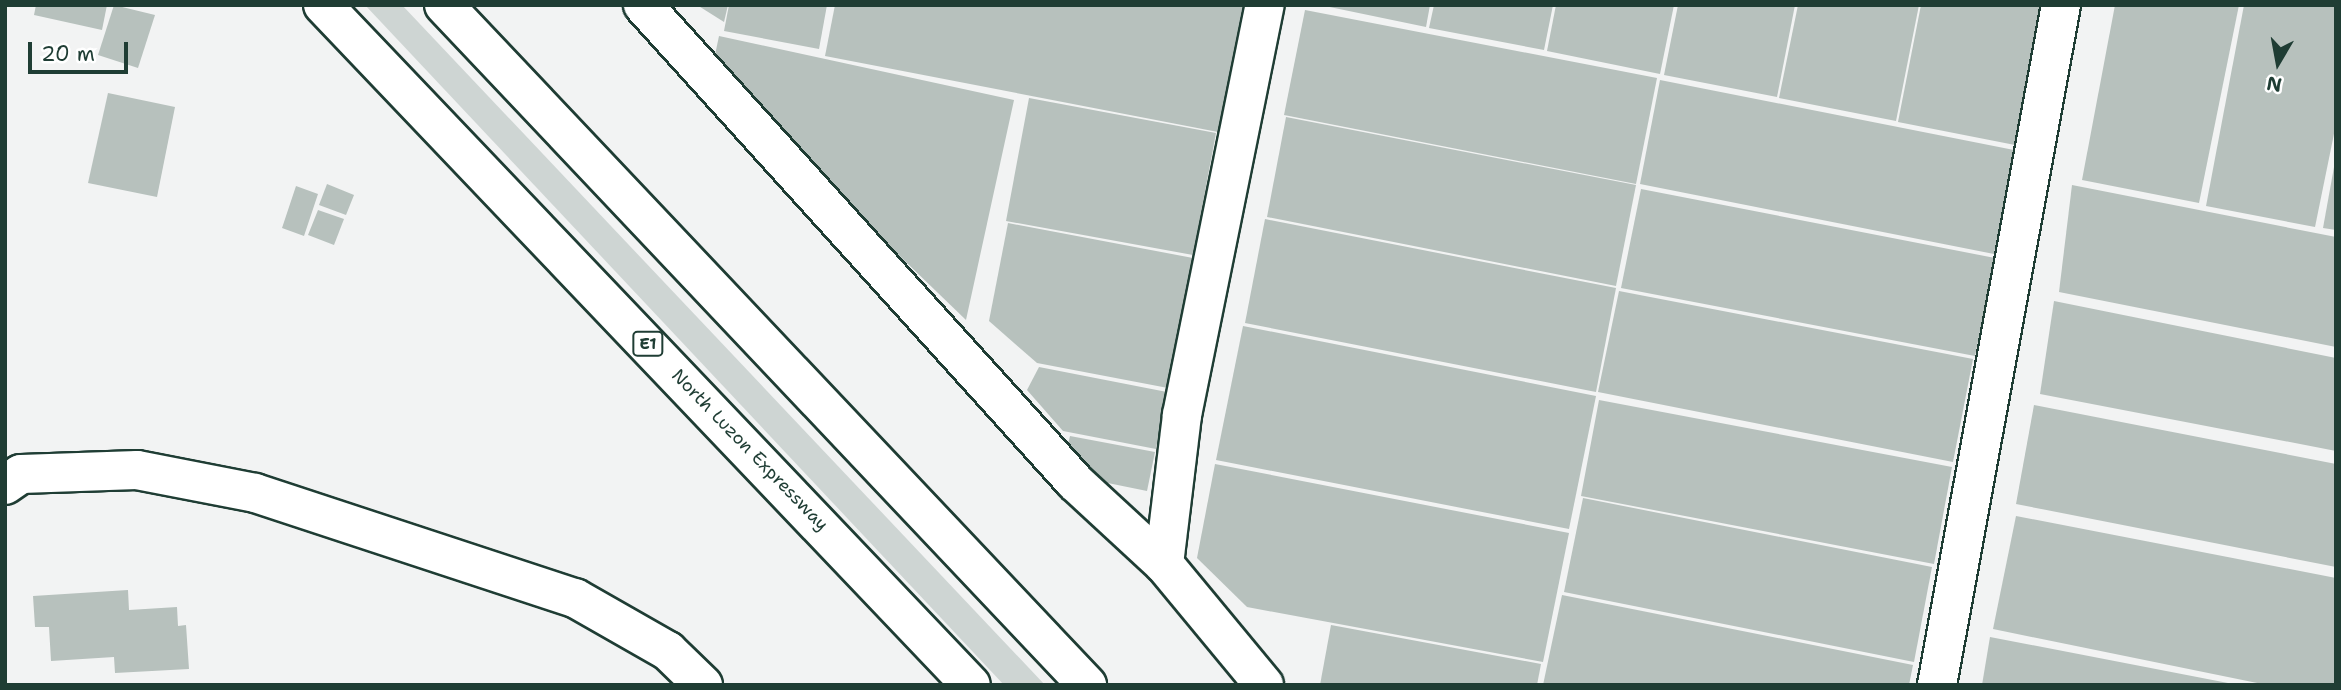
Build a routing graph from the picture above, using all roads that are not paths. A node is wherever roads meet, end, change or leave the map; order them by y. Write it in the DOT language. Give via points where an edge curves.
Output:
graph roads {
  1 [pos="323,5"];
  2 [pos="444,5"];
  3 [pos="643,5"];
  4 [pos="1265,5"];
  5 [pos="2061,5"];
  6 [pos="5,485"];
  7 [pos="1164,564"];
  8 [pos="703,685"];
  9 [pos="971,685"];
  10 [pos="1087,685"];
  11 [pos="1264,685"];
  12 [pos="1937,685"];
  1 -- 9 [label="main road, North Luzon Expressway / E1"];
  2 -- 10 [label="main road"];
  3 -- 7 [label="main road" via="1075,482"];
  4 -- 7 [label="main road" via="1182,415"];
  5 -- 12 [label="main road"];
  6 -- 8 [label="main road" via="21,474 137,470 255,493 575,598 668,651"];
  7 -- 11 [label="main road"];
}
